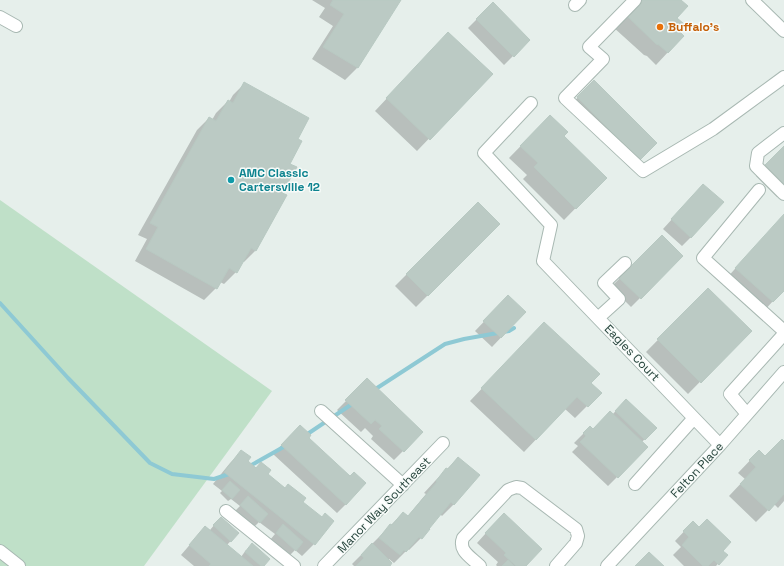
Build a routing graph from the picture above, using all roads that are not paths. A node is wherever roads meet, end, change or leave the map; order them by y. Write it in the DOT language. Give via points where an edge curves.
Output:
graph roads {
  1 [pos="635,0"];
  2 [pos="752,0"];
  3 [pos="0,17"];
  4 [pos="16,26"];
  5 [pos="784,31"];
  6 [pos="784,77"];
  7 [pos="531,103"];
  8 [pos="784,133"];
  9 [pos="759,190"];
  10 [pos="784,194"];
  11 [pos="625,264"];
  12 [pos="598,318"];
  13 [pos="784,332"];
  14 [pos="784,372"];
  15 [pos="321,412"];
  16 [pos="747,414"];
  17 [pos="694,418"];
  18 [pos="443,443"];
  19 [pos="720,445"];
  20 [pos="635,484"];
  21 [pos="403,485"];
  22 [pos="226,511"];
  23 [pos="0,551"];
  24 [pos="19,566"];
  25 [pos="294,566"];
  26 [pos="324,566"];
  27 [pos="480,566"];
  28 [pos="556,566"];
  29 [pos="607,566"];
  1 -- 6 [label="street" via="589,47 603,59 565,98 643,171 713,129"];
  2 -- 5 [label="street"];
  3 -- 4 [label="street"];
  7 -- 12 [label="street, Eagles Court" via="484,154 551,225 544,261"];
  8 -- 10 [label="street" via="758,153 756,166"];
  9 -- 13 [label="street" via="703,258"];
  11 -- 12 [label="street" via="604,283 619,299"];
  12 -- 17 [label="street, Eagles Court"];
  13 -- 16 [label="street" via="730,394"];
  14 -- 16 [label="street, Felton Place"];
  15 -- 21 [label="street"];
  16 -- 19 [label="street, Felton Place"];
  17 -- 19 [label="street, Eagles Court"];
  17 -- 20 [label="street"];
  18 -- 21 [label="street, Manor Way Southeast"];
  19 -- 29 [label="street, Felton Place"];
  21 -- 26 [label="street, Manor Way Southeast"];
  22 -- 25 [label="street"];
  23 -- 24 [label="street"];
  27 -- 28 [label="street" via="463,549 463,538 508,490 516,487 522,488 576,529 576,543"];
}
